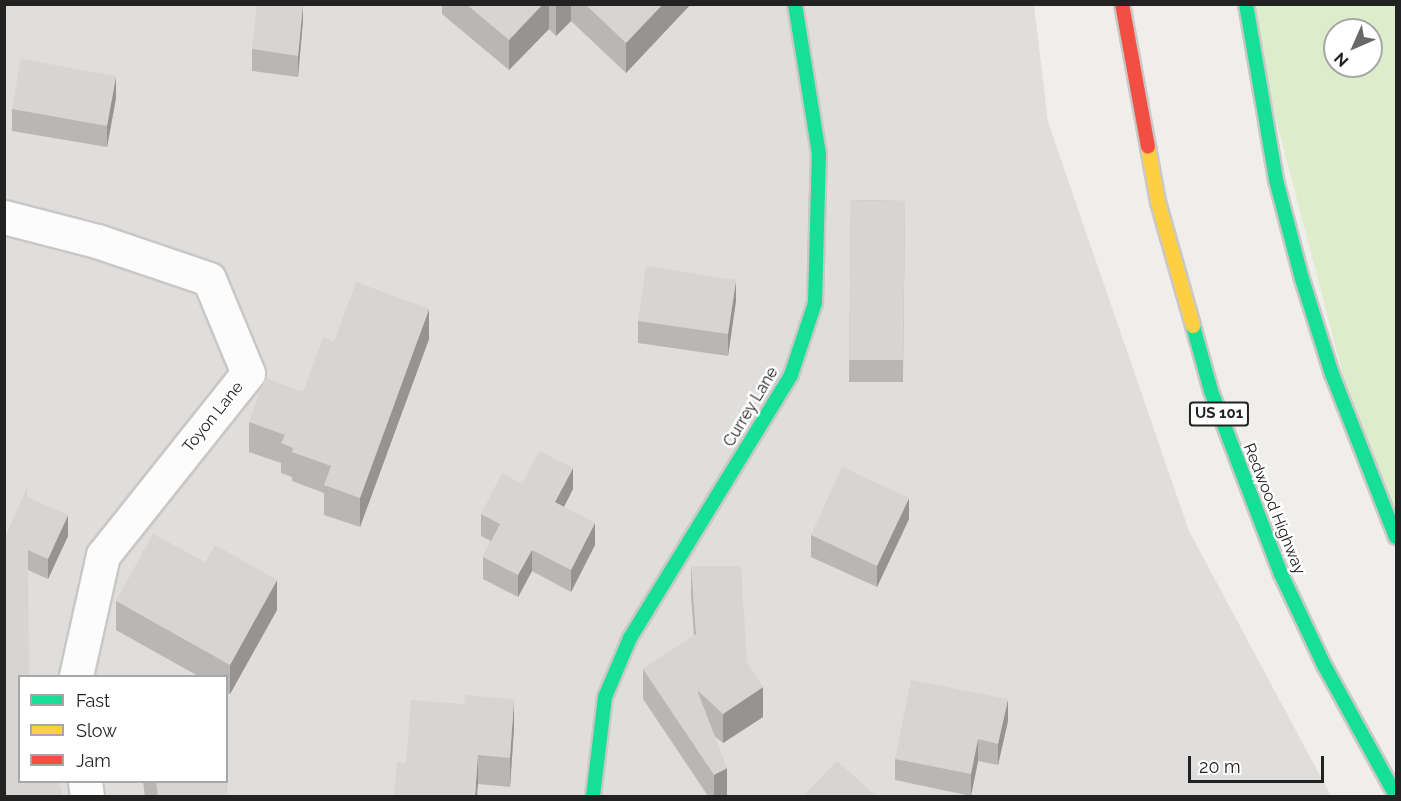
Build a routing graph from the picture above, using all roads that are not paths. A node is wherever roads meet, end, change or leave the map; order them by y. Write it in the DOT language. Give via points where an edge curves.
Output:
graph roads {
  1 [pos="795,4"];
  2 [pos="1122,4"];
  3 [pos="1246,4"];
  4 [pos="4,217"];
  5 [pos="1396,537"];
  6 [pos="76,675"];
  7 [pos="593,796"];
  8 [pos="1396,796"];
  1 -- 7 [label="main road, Currey Lane" via="819,154 815,303 791,375 630,638 605,697"];
  2 -- 8 [label="main road, Redwood Highway / US 101" via="1158,202 1211,391 1281,574 1324,664"];
  3 -- 5 [label="main road" via="1273,168 1302,279 1332,374"];
  4 -- 6 [label="street, Toyon Lane" via="97,241 209,279 248,373 103,555"];
}
